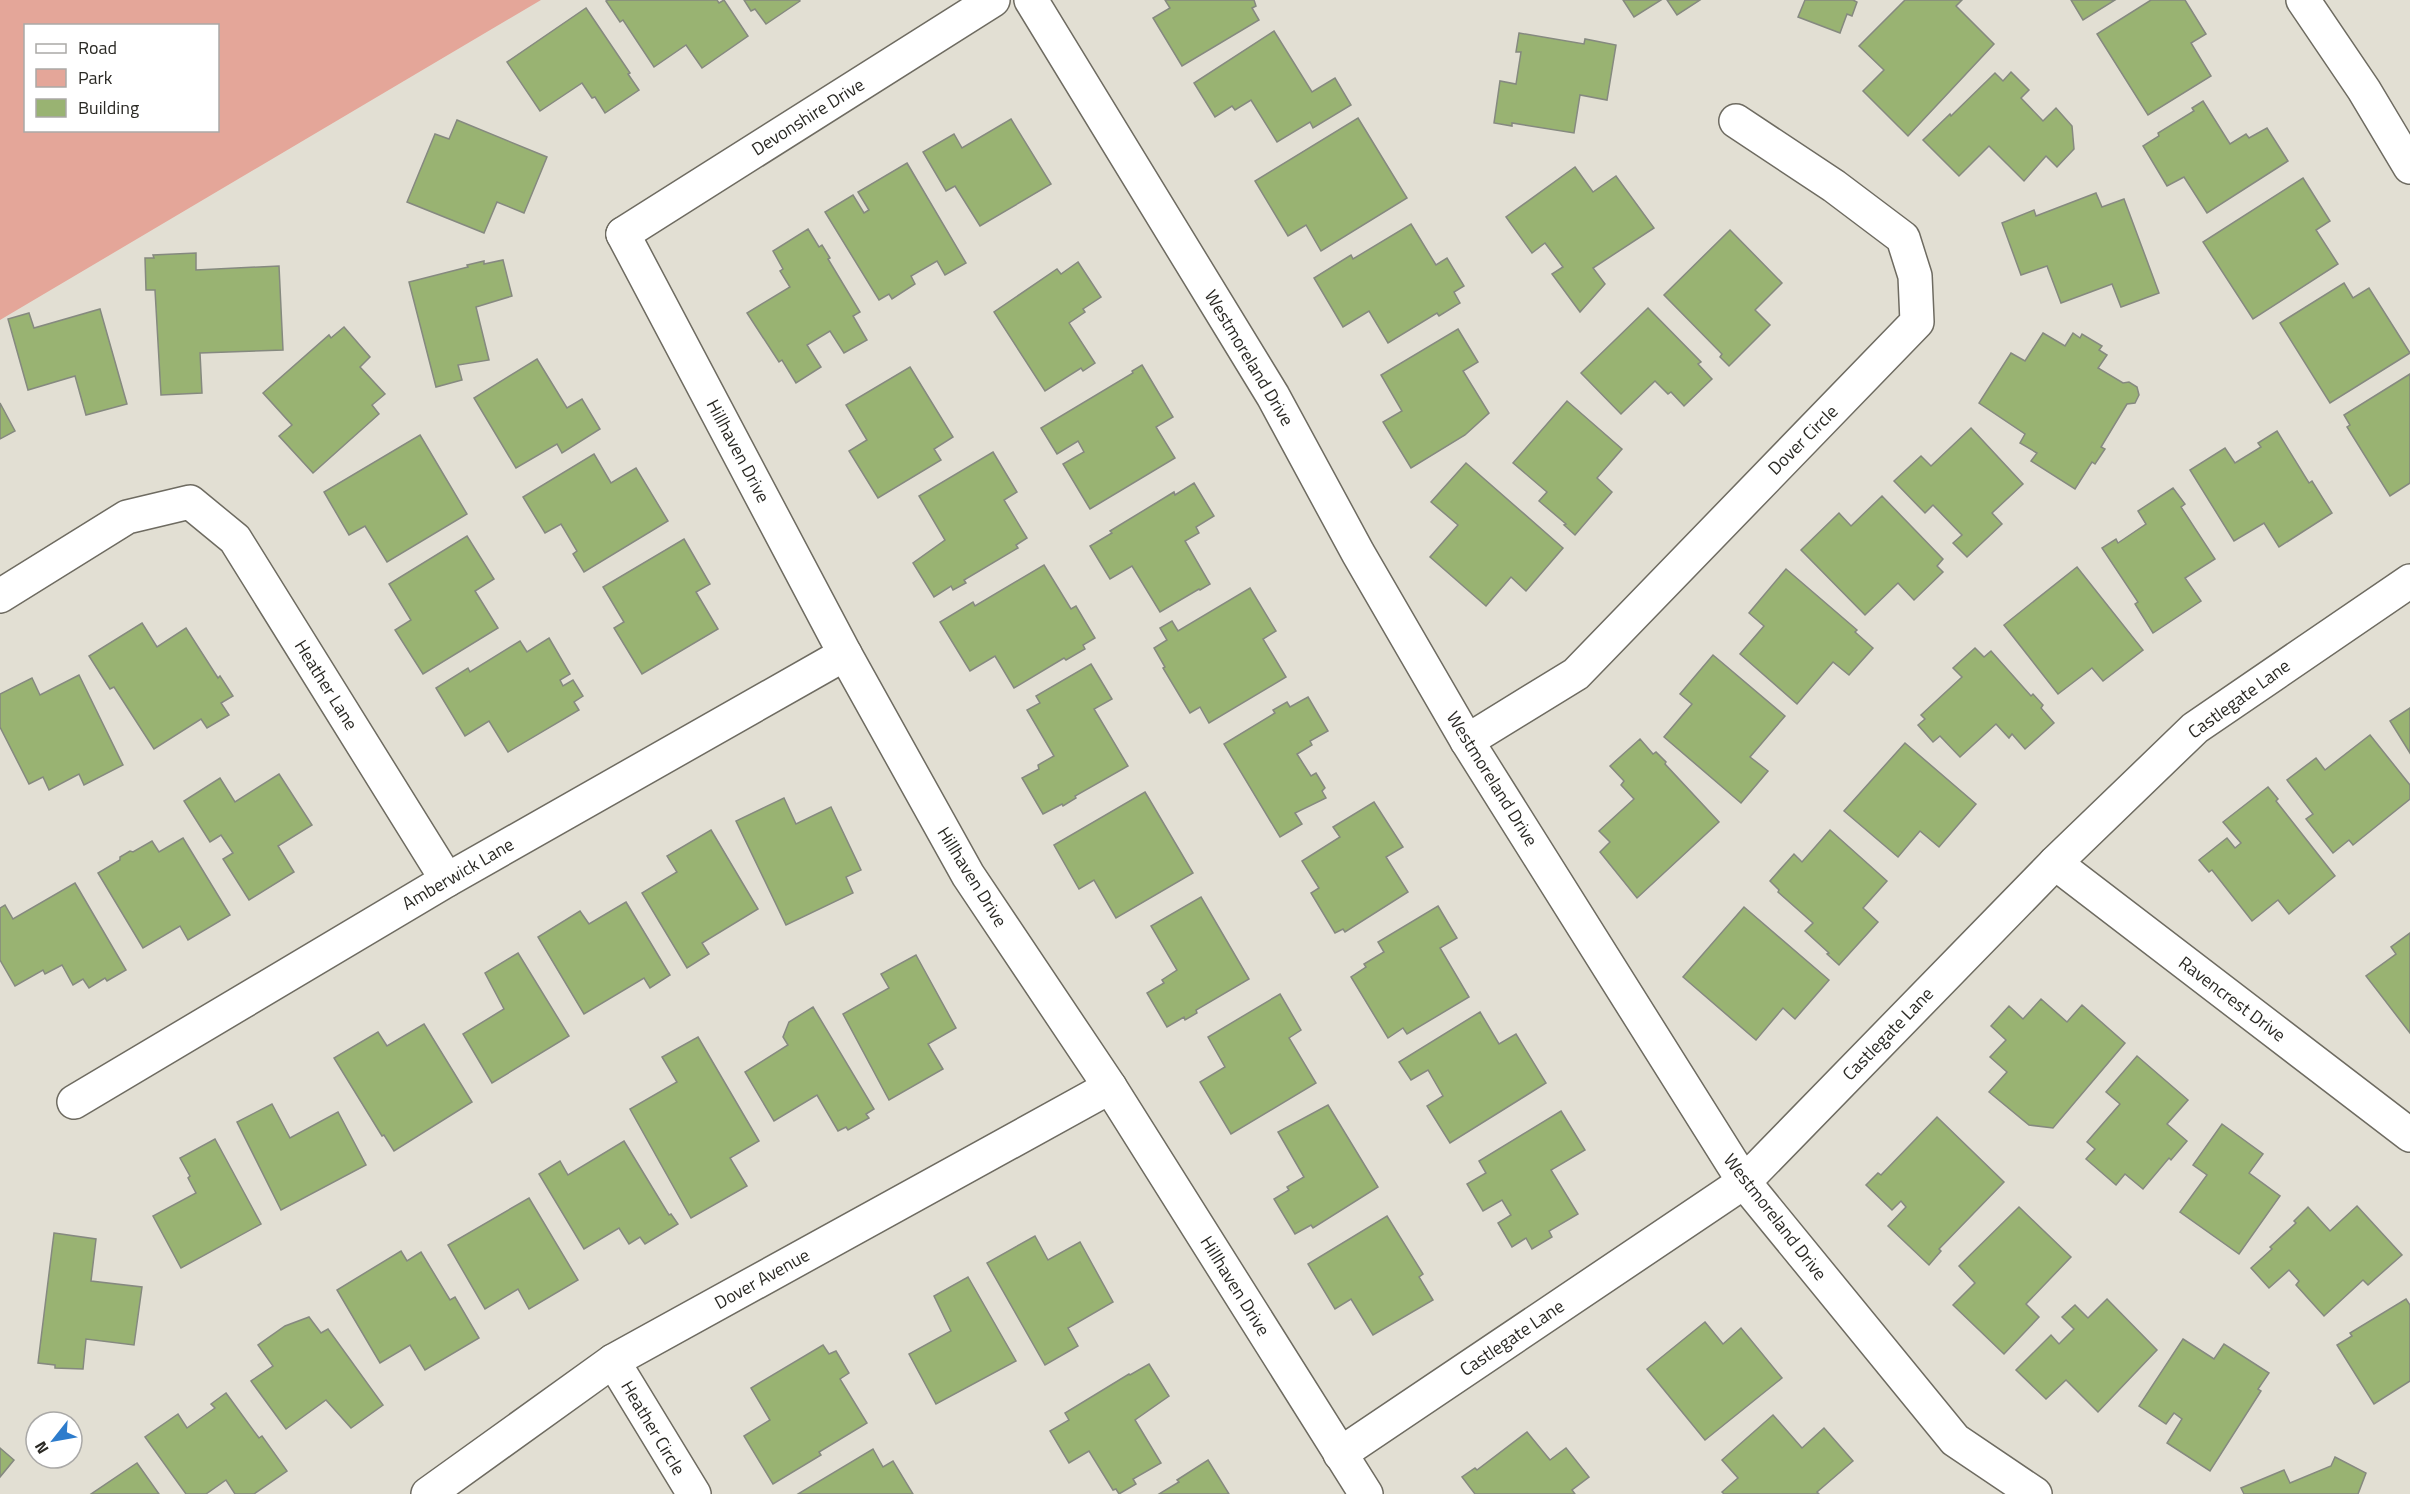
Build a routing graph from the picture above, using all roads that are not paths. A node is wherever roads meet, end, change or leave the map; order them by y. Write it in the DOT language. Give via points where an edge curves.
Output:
graph roads {
  1 [pos="993,0"];
  2 [pos="1031,0"];
  3 [pos="2303,0"];
  4 [pos="1736,121"];
  5 [pos="2410,167"];
  6 [pos="623,234"];
  7 [pos="2410,581"];
  8 [pos="0,596"];
  9 [pos="845,654"];
  10 [pos="1467,741"];
  11 [pos="2055,863"];
  12 [pos="447,880"];
  13 [pos="1110,1087"];
  14 [pos="74,1102"];
  15 [pos="2410,1134"];
  16 [pos="1744,1182"];
  17 [pos="613,1361"];
  18 [pos="1340,1454"];
  19 [pos="428,1494"];
  20 [pos="694,1494"];
  21 [pos="1366,1494"];
  22 [pos="2035,1494"];
  1 -- 6 [label="street, Devonshire Drive"];
  2 -- 10 [label="street, Westmoreland Drive" via="1273,396"];
  3 -- 5 [label="street"];
  4 -- 10 [label="street, Dover Circle" via="1903,238 1915,276 1917,322 1576,674"];
  6 -- 9 [label="street, Hillhaven Drive"];
  7 -- 11 [label="street, Castlegate Lane" via="2195,728"];
  8 -- 12 [label="street, Heather Lane" via="126,517 190,502 235,539"];
  9 -- 12 [label="street, Amberwick Lane"];
  9 -- 13 [label="street, Hillhaven Drive" via="968,875"];
  10 -- 16 [label="street, Westmoreland Drive"];
  11 -- 15 [label="street, Ravencrest Drive"];
  11 -- 16 [label="street, Castlegate Lane"];
  12 -- 14 [label="street, Amberwick Lane"];
  13 -- 17 [label="street, Dover Avenue"];
  13 -- 18 [label="street, Hillhaven Drive"];
  16 -- 18 [label="street, Castlegate Lane"];
  16 -- 22 [label="street, Westmoreland Drive" via="1955,1440"];
  17 -- 19 [label="street, Dover Avenue"];
  17 -- 20 [label="street, Heather Circle"];
  18 -- 21 [label="street, Hillhaven Drive"];
}
